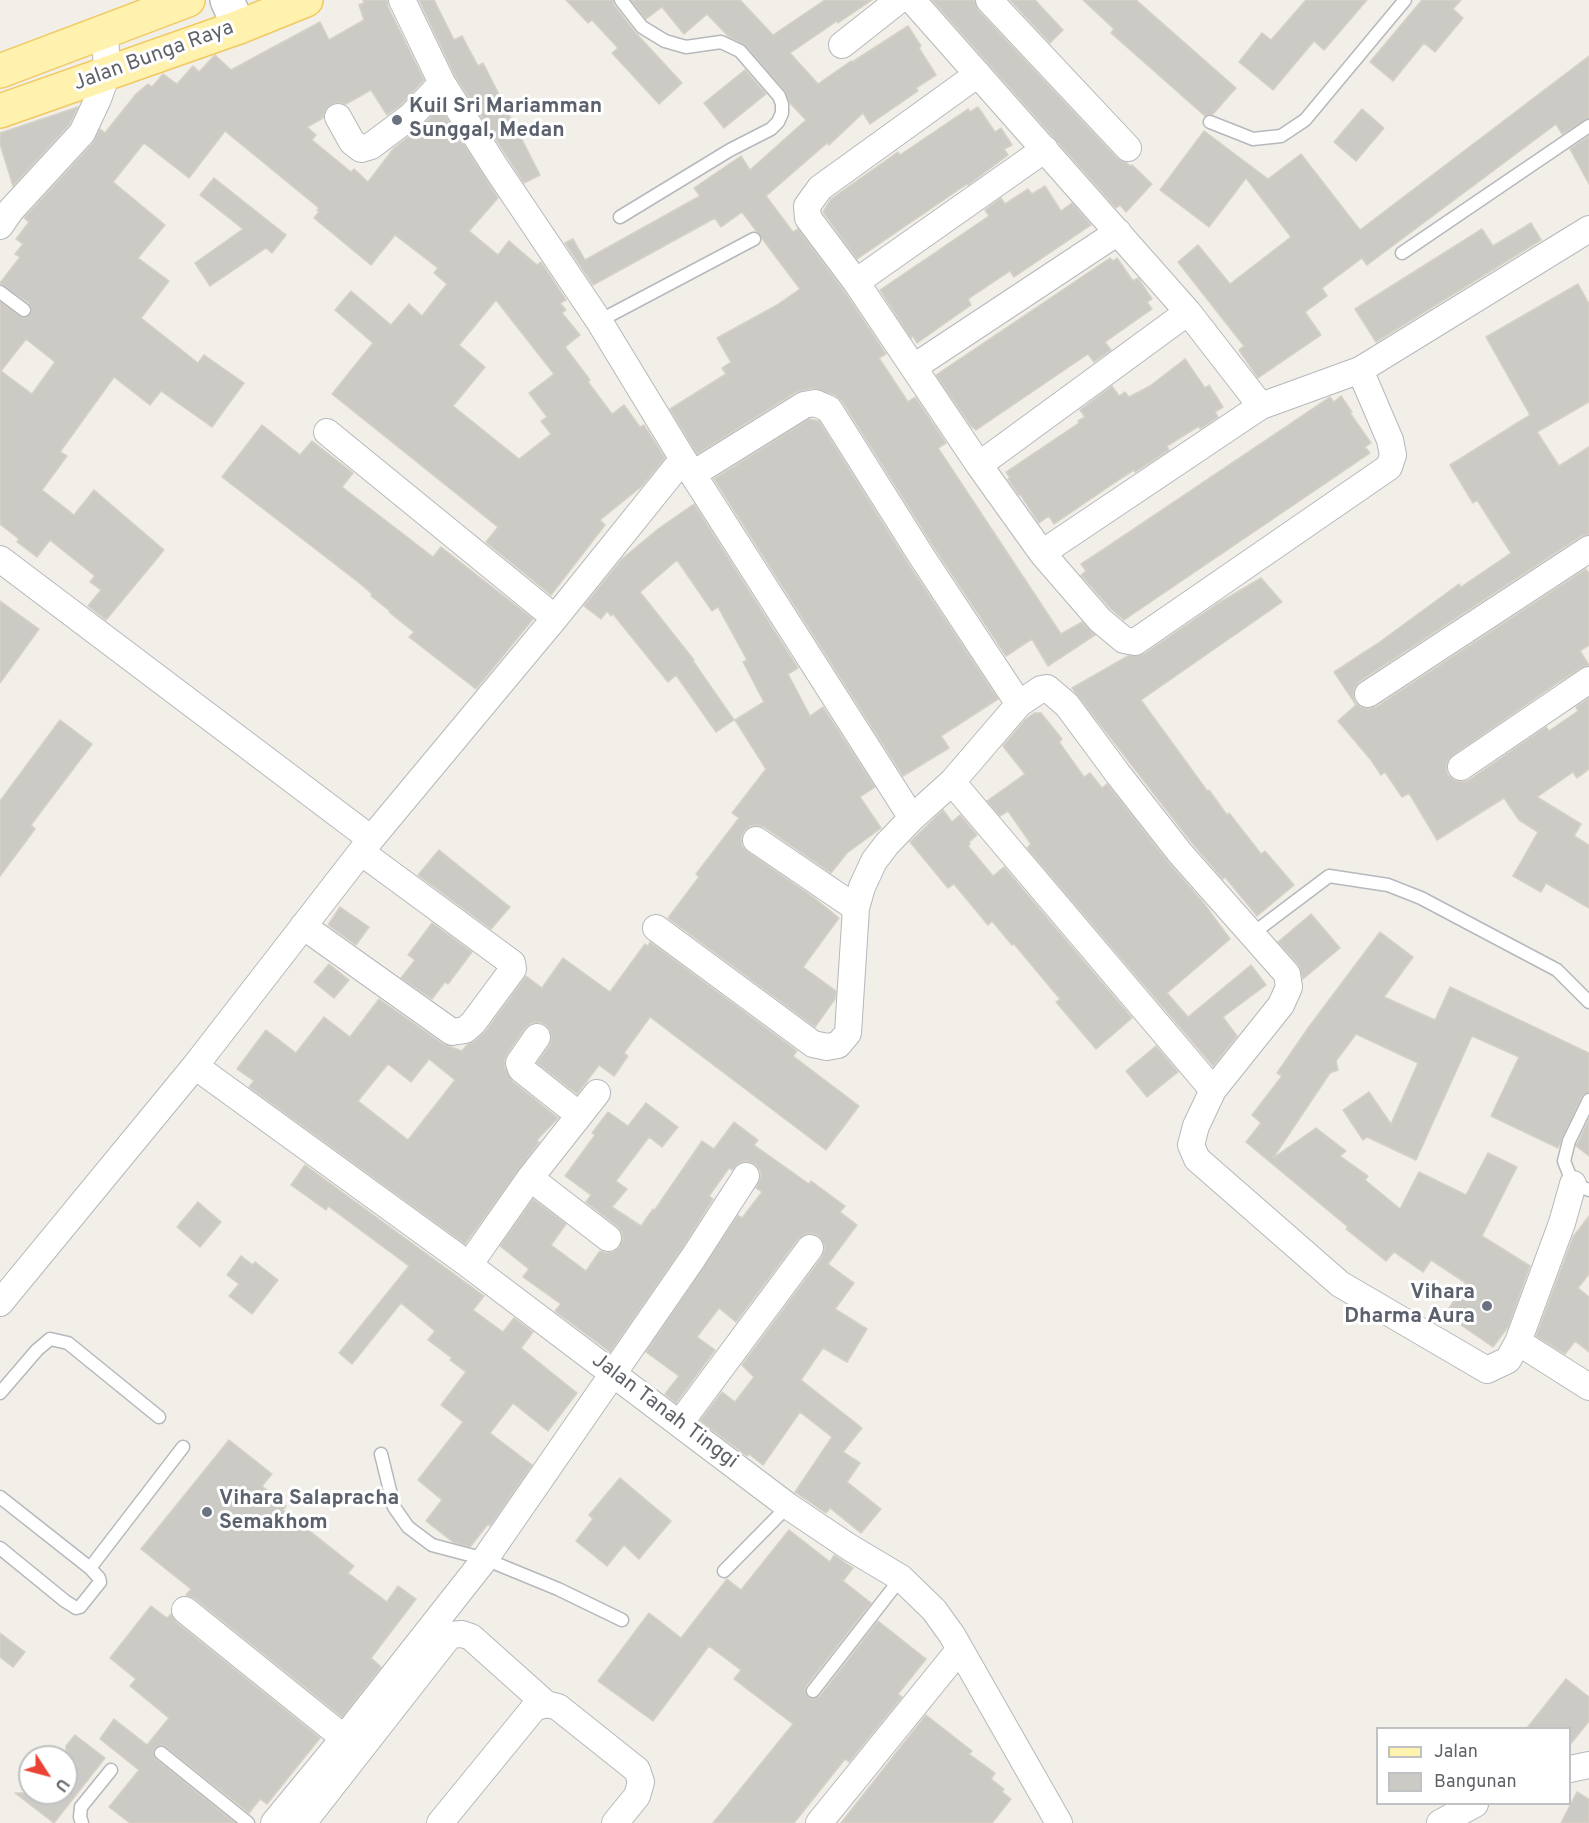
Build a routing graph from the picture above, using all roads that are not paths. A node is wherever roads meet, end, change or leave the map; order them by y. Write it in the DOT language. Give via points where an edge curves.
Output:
graph roads {
  1 [pos="188,0"];
  2 [pos="306,0"];
  3 [pos="402,0"];
  4 [pos="621,0"];
  5 [pos="898,0"];
  6 [pos="912,0"];
  7 [pos="988,0"];
  8 [pos="1405,0"];
  9 [pos="233,13"];
  10 [pos="105,31"];
  11 [pos="842,45"];
  12 [pos="0,71"];
  13 [pos="107,74"];
  14 [pos="978,74"];
  15 [pos="442,83"];
  16 [pos="0,111"];
  17 [pos="338,117"];
  18 [pos="1210,122"];
  19 [pos="1589,126"];
  20 [pos="1128,148"];
  21 [pos="1045,149"];
  22 [pos="620,217"];
  23 [pos="0,226"];
  24 [pos="1589,229"];
  25 [pos="1118,232"];
  26 [pos="754,239"];
  27 [pos="1402,253"];
  28 [pos="856,282"];
  29 [pos="0,292"];
  30 [pos="24,309"];
  31 [pos="1188,312"];
  32 [pos="599,321"];
  33 [pos="914,367"];
  34 [pos="1360,370"];
  35 [pos="1261,406"];
  36 [pos="327,432"];
  37 [pos="979,465"];
  38 [pos="688,466"];
  39 [pos="1042,553"];
  40 [pos="1587,554"];
  41 [pos="0,559"];
  42 [pos="555,618"];
  43 [pos="1589,680"];
  44 [pos="1368,694"];
  45 [pos="1019,704"];
  46 [pos="1461,767"];
  47 [pos="952,782"];
  48 [pos="912,818"];
  49 [pos="756,840"];
  50 [pos="366,845"];
  51 [pos="856,908"];
  52 [pos="303,926"];
  53 [pos="656,928"];
  54 [pos="1252,934"];
  55 [pos="1589,1002"];
  56 [pos="537,1037"];
  57 [pos="195,1066"];
  58 [pos="1213,1090"];
  59 [pos="597,1093"];
  60 [pos="1589,1100"];
  61 [pos="579,1115"];
  62 [pos="746,1176"];
  63 [pos="530,1178"];
  64 [pos="1581,1187"];
  65 [pos="608,1238"];
  66 [pos="810,1248"];
  67 [pos="469,1265"];
  68 [pos="0,1302"];
  69 [pos="1518,1342"];
  70 [pos="613,1374"];
  71 [pos="1589,1387"];
  72 [pos="0,1393"];
  73 [pos="159,1417"];
  74 [pos="680,1423"];
  75 [pos="183,1446"];
  76 [pos="381,1454"];
  77 [pos="0,1497"];
  78 [pos="788,1506"];
  79 [pos="0,1548"];
  80 [pos="485,1559"];
  81 [pos="90,1568"];
  82 [pos="724,1572"];
  83 [pos="901,1578"];
  84 [pos="185,1610"];
  85 [pos="622,1620"];
  86 [pos="960,1649"];
  87 [pos="813,1690"];
  88 [pos="546,1704"];
  89 [pos="344,1738"];
  90 [pos="161,1753"];
  91 [pos="1589,1765"];
  92 [pos="1571,1769"];
  93 [pos="111,1770"];
  94 [pos="1471,1805"];
  95 [pos="82,1823"];
  96 [pos="249,1823"];
  97 [pos="274,1823"];
  98 [pos="303,1823"];
  99 [pos="440,1823"];
  100 [pos="615,1823"];
  101 [pos="819,1823"];
  102 [pos="1059,1823"];
  103 [pos="1440,1823"];
  1 -- 10 [label="main road, Jalan Bunga Raya"];
  2 -- 9 [label="main road, Jalan Bunga Raya"];
  3 -- 15 [label="street"];
  4 -- 22 [label="lane" via="642,27 665,41 686,47 721,42 740,51 779,96 782,113 771,129"];
  5 -- 11 [label="street"];
  6 -- 14 [label="street"];
  7 -- 20 [label="street"];
  8 -- 18 [label="lane" via="1305,120 1281,136 1253,139"];
  9 -- 13 [label="main road, Jalan Bunga Raya"];
  10 -- 12 [label="main road, Jalan Bunga Raya"];
  10 -- 13 [label="street"];
  13 -- 16 [label="main road, Jalan Bunga Raya"];
  13 -- 23 [label="street" via="82,133"];
  14 -- 21 [label="street"];
  14 -- 28 [label="street" via="820,188 807,206 808,218"];
  15 -- 17 [label="street" via="411,116 371,146 361,149 352,142"];
  15 -- 32 [label="street"];
  19 -- 27 [label="lane"];
  21 -- 25 [label="street"];
  21 -- 28 [label="street"];
  24 -- 34 [label="street"];
  25 -- 31 [label="street"];
  25 -- 33 [label="street"];
  26 -- 32 [label="lane"];
  28 -- 33 [label="street"];
  29 -- 30 [label="lane"];
  31 -- 35 [label="street"];
  31 -- 37 [label="street"];
  32 -- 38 [label="street"];
  33 -- 37 [label="street"];
  34 -- 35 [label="street"];
  34 -- 39 [label="street" via="1390,440 1393,455 1389,467 1135,642 1124,640 1100,620"];
  35 -- 39 [label="street"];
  36 -- 42 [label="street"];
  37 -- 39 [label="street"];
  38 -- 42 [label="street"];
  38 -- 45 [label="street" via="804,405 815,403 828,410"];
  38 -- 48 [label="street"];
  40 -- 44 [label="street"];
  41 -- 50 [label="street"];
  42 -- 50 [label="street"];
  43 -- 46 [label="street"];
  45 -- 47 [label="street"];
  45 -- 54 [label="street" via="1047,688 1067,705 1180,853"];
  47 -- 48 [label="street"];
  47 -- 58 [label="street"];
  48 -- 51 [label="street" via="874,861"];
  49 -- 51 [label="street"];
  50 -- 52 [label="street"];
  50 -- 52 [label="street" via="512,963 513,969 473,1023 465,1030 452,1032"];
  51 -- 53 [label="street" via="848,1033 838,1046 813,1044"];
  52 -- 57 [label="street"];
  54 -- 55 [label="lane" via="1329,876 1388,885 1557,970"];
  54 -- 58 [label="street" via="1287,974 1289,987 1281,1005"];
  56 -- 61 [label="street" via="519,1063 520,1069"];
  57 -- 67 [label="street, Jalan Tanah Tinggi"];
  57 -- 68 [label="street"];
  58 -- 69 [label="street" via="1191,1145 1197,1159 1340,1284 1487,1370 1508,1360"];
  59 -- 61 [label="street"];
  60 -- 64 [label="lane" via="1564,1161"];
  61 -- 63 [label="street"];
  62 -- 70 [label="street"];
  63 -- 65 [label="street"];
  63 -- 67 [label="street"];
  64 -- 69 [label="street" via="1562,1223"];
  66 -- 74 [label="street"];
  67 -- 70 [label="street, Jalan Tanah Tinggi"];
  69 -- 71 [label="street"];
  70 -- 74 [label="street, Jalan Tanah Tinggi"];
  70 -- 80 [label="street"];
  72 -- 73 [label="lane" via="50,1339 68,1343"];
  74 -- 78 [label="street, Jalan Tanah Tinggi"];
  75 -- 81 [label="lane"];
  76 -- 80 [label="lane" via="394,1507 408,1527 432,1545"];
  77 -- 81 [label="lane"];
  78 -- 82 [label="lane"];
  78 -- 83 [label="street, Jalan Tanah Tinggi"];
  79 -- 81 [label="lane" via="76,1608 100,1582"];
  80 -- 85 [label="lane" via="558,1588"];
  80 -- 89 [label="street"];
  83 -- 86 [label="street, Jalan Tanah Tinggi" via="934,1610"];
  83 -- 87 [label="lane"];
  84 -- 89 [label="street"];
  86 -- 101 [label="street"];
  86 -- 102 [label="street, Jalan Tanah Tinggi"];
  88 -- 98 [label="street" via="471,1637 450,1635"];
  88 -- 99 [label="street" via="534,1708"];
  88 -- 100 [label="street" via="558,1707 637,1770 641,1782 637,1796"];
  89 -- 97 [label="street"];
  90 -- 96 [label="lane"];
  91 -- 92 [label="street"];
  93 -- 95 [label="lane" via="81,1807"];
  94 -- 103 [label="street"];
}
